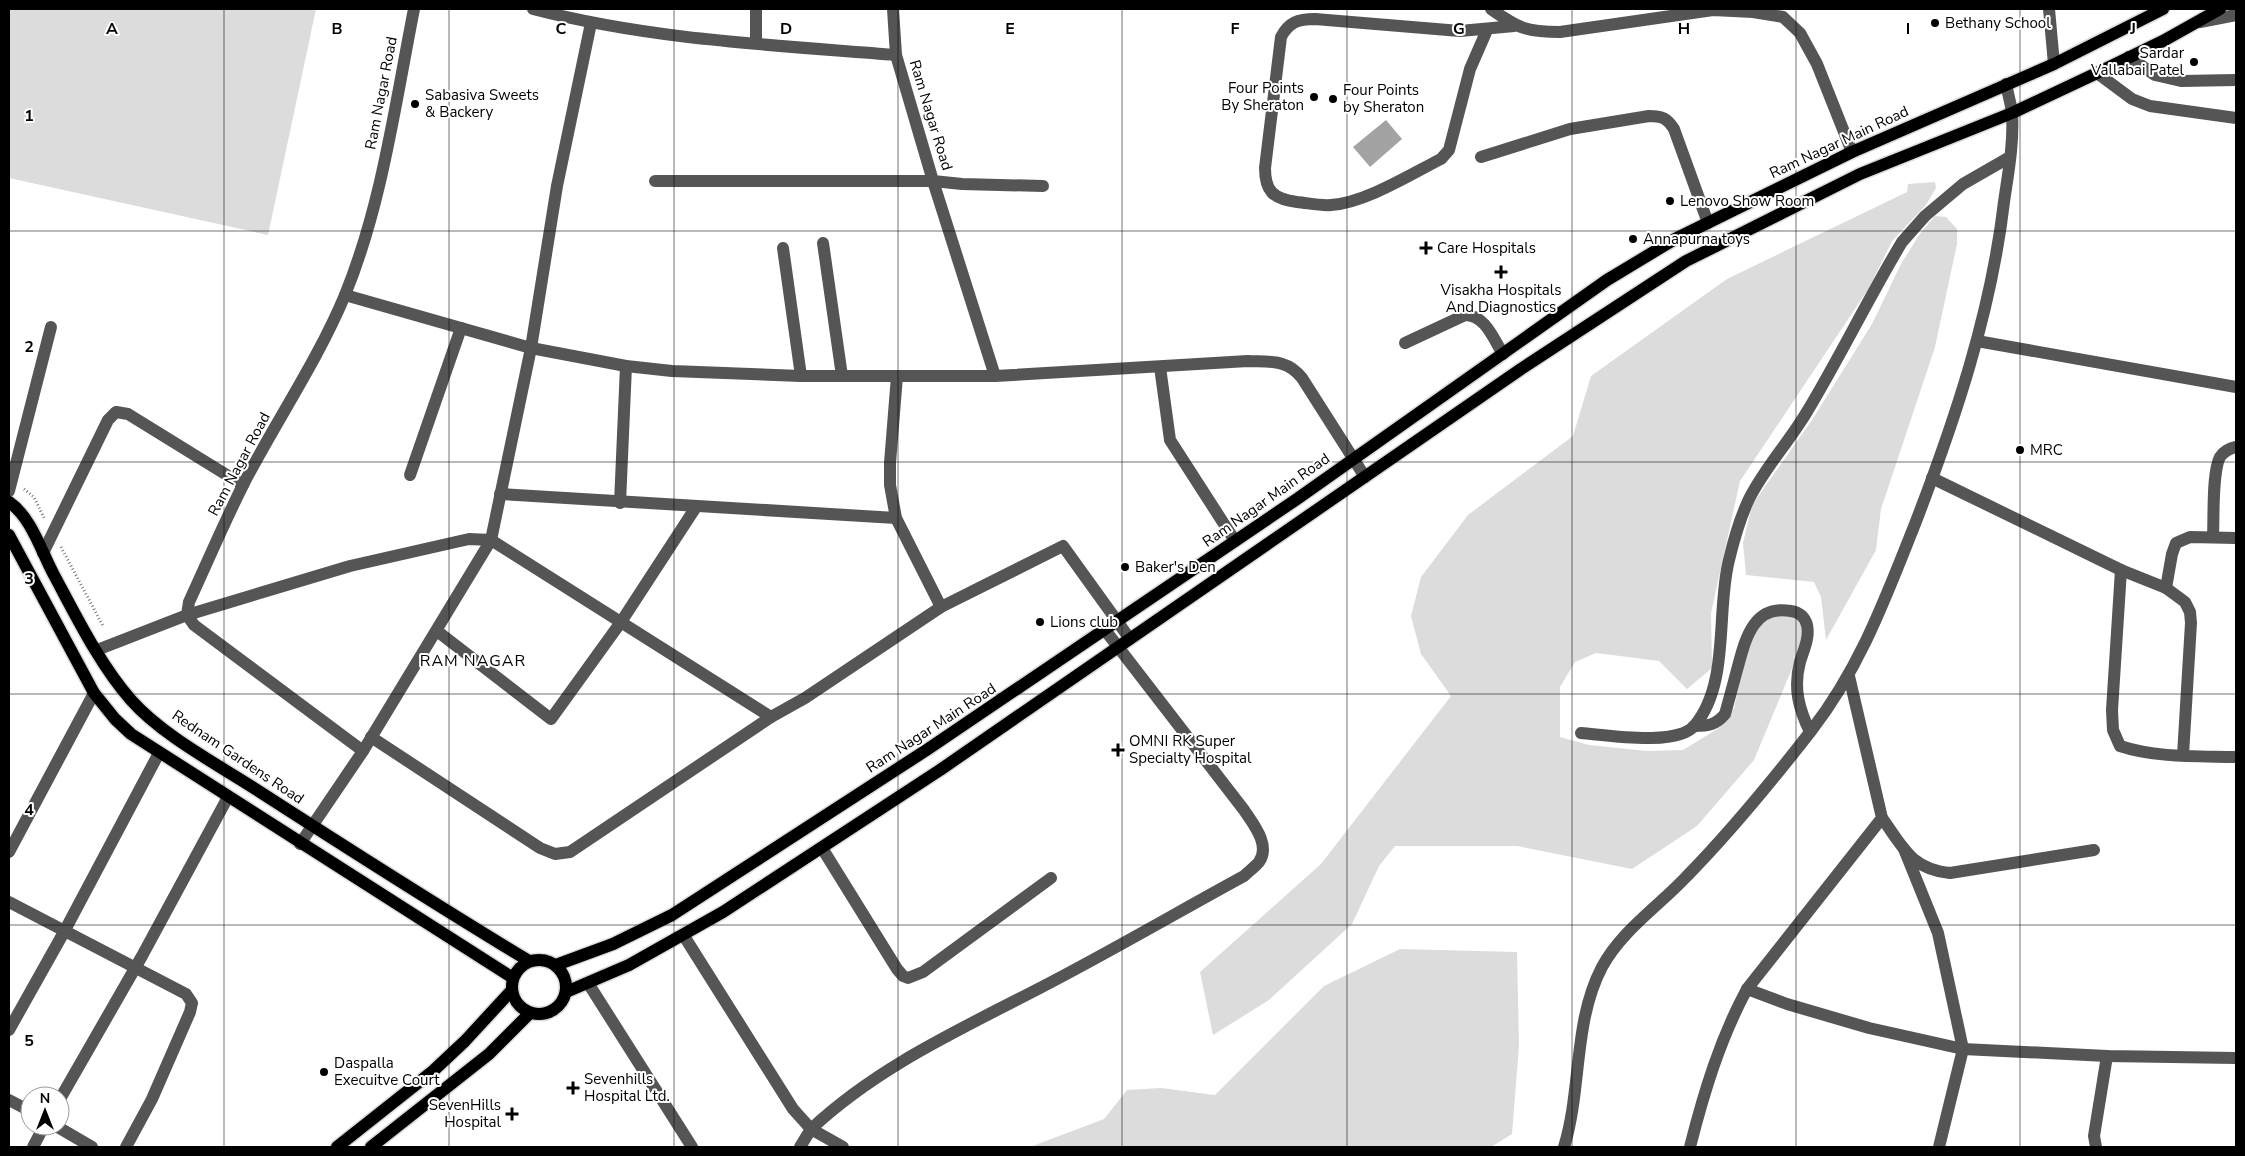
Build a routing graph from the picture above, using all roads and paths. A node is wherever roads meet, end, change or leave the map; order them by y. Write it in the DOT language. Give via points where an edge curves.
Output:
graph roads {
  1 [pos="414,9"];
  2 [pos="533,9"];
  3 [pos="756,9"];
  4 [pos="893,9"];
  5 [pos="1491,9"];
  6 [pos="2049,9"];
  7 [pos="2162,9"];
  8 [pos="2220,9"];
  9 [pos="2236,15"];
  10 [pos="591,23"];
  11 [pos="2195,23"];
  12 [pos="1514,26"];
  13 [pos="1487,30"];
  14 [pos="756,43"];
  15 [pos="896,56"];
  16 [pos="2129,57"];
  17 [pos="2054,64"];
  18 [pos="2098,73"];
  19 [pos="2236,80"];
  20 [pos="2006,84"];
  21 [pos="2012,113"];
  22 [pos="2236,118"];
  23 [pos="1852,152"];
  24 [pos="1480,157"];
  25 [pos="2010,157"];
  26 [pos="655,181"];
  27 [pos="933,181"];
  28 [pos="1043,186"];
  29 [pos="1708,222"];
  30 [pos="823,243"];
  31 [pos="783,248"];
  32 [pos="345,295"];
  33 [pos="51,327"];
  34 [pos="460,328"];
  35 [pos="1977,341"];
  36 [pos="1405,343"];
  37 [pos="531,348"];
  38 [pos="1503,354"];
  39 [pos="626,366"];
  40 [pos="1160,367"];
  41 [pos="801,376"];
  42 [pos="842,376"];
  43 [pos="897,376"];
  44 [pos="995,376"];
  45 [pos="2236,387"];
  46 [pos="2236,447"];
  47 [pos="1352,460"];
  48 [pos="410,475"];
  49 [pos="1365,478"];
  50 [pos="1932,478"];
  51 [pos="243,485"];
  52 [pos="9,491"];
  53 [pos="500,494"];
  54 [pos="9,502"];
  55 [pos="620,502"];
  56 [pos="696,507"];
  57 [pos="896,518"];
  58 [pos="9,535"];
  59 [pos="2213,536"];
  60 [pos="2236,538"];
  61 [pos="491,540"];
  62 [pos="1235,541"];
  63 [pos="43,553"];
  64 [pos="2121,570"];
  65 [pos="2166,588"];
  66 [pos="941,607"];
  67 [pos="187,615"];
  68 [pos="1116,621"];
  69 [pos="621,622"];
  70 [pos="1104,630"];
  71 [pos="437,631"];
  72 [pos="1130,639"];
  73 [pos="1118,647"];
  74 [pos="97,650"];
  75 [pos="1849,676"];
  76 [pos="94,694"];
  77 [pos="771,717"];
  78 [pos="1694,726"];
  79 [pos="1810,732"];
  80 [pos="1581,733"];
  81 [pos="371,737"];
  82 [pos="363,751"];
  83 [pos="159,753"];
  84 [pos="2183,755"];
  85 [pos="2236,757"];
  86 [pos="228,798"];
  87 [pos="1882,818"];
  88 [pos="314,826"];
  89 [pos="300,844"];
  90 [pos="822,848"];
  91 [pos="1904,849"];
  92 [pos="2094,850"];
  93 [pos="9,852"];
  94 [pos="1051,878"];
  95 [pos="9,902"];
  96 [pos="64,932"];
  97 [pos="684,936"];
  98 [pos="529,961"];
  99 [pos="556,965"];
  100 [pos="135,968"];
  101 [pos="588,983"];
  102 [pos="512,985"];
  103 [pos="1748,989"];
  104 [pos="566,992"];
  105 [pos="530,1013"];
  106 [pos="9,1030"];
  107 [pos="1963,1049"];
  108 [pos="2107,1056"];
  109 [pos="2236,1058"];
  110 [pos="67,1086"];
  111 [pos="810,1129"];
  112 [pos="70,1134"];
  113 [pos="92,1147"];
  114 [pos="126,1147"];
  115 [pos="337,1147"];
  116 [pos="371,1147"];
  117 [pos="692,1147"];
  118 [pos="800,1147"];
  119 [pos="843,1147"];
  120 [pos="1564,1147"];
  121 [pos="1690,1147"];
  122 [pos="1939,1147"];
  123 [pos="2096,1147"];
  1 -- 32 [label="street, Ram Nagar Road" via="380,186"];
  2 -- 10 [label="street"];
  3 -- 14 [label="street"];
  4 -- 15 [label="street, Ram Nagar Road"];
  5 -- 12 [label="street"];
  6 -- 17 [label="street"];
  7 -- 17 [label="main road, Ram Nagar Main Road"];
  8 -- 11 [label="main road"];
  9 -- 11 [label="street"];
  10 -- 14 [label="street" via="667,35"];
  10 -- 37 [label="street" via="557,186"];
  11 -- 16 [label="main road"];
  12 -- 13 [label="street"];
  12 -- 23 [label="street" via="1534,32 1560,32 1713,10 1783,17 1800,33 1817,64"];
  13 -- 13 [label="street" via="1470,69 1449,150 1441,159 1380,190 1330,206 1290,201 1268,190 1265,168 1281,37 1291,23 1315,19 1430,30"];
  14 -- 15 [label="street"];
  15 -- 27 [label="street, Ram Nagar Road"];
  16 -- 18 [label="main road"];
  16 -- 19 [label="street" via="2156,74 2181,81"];
  17 -- 20 [label="main road, Ram Nagar Main Road"];
  18 -- 21 [label="main road"];
  18 -- 22 [label="street" via="2132,99 2150,106"];
  20 -- 21 [label="street"];
  20 -- 23 [label="main road, Ram Nagar Main Road"];
  21 -- 25 [label="street"];
  21 -- 49 [label="main road" via="1860,174 1686,261 1521,369"];
  23 -- 29 [label="main road, Ram Nagar Main Road"];
  24 -- 29 [label="street" via="1570,129 1660,116 1668,120 1674,129"];
  25 -- 35 [label="street" via="2001,227"];
  25 -- 78 [label="street" via="1963,184 1925,216 1902,242 1798,427 1750,498 1728,562 1713,684"];
  26 -- 27 [label="street"];
  27 -- 28 [label="street, Ram Nagar Road"];
  27 -- 44 [label="street"];
  29 -- 38 [label="main road, Ram Nagar Main Road" via="1608,280"];
  30 -- 42 [label="street"];
  31 -- 41 [label="street"];
  32 -- 34 [label="street"];
  32 -- 51 [label="street, Ram Nagar Road" via="294,396"];
  33 -- 52 [label="street"];
  34 -- 37 [label="street"];
  34 -- 48 [label="street"];
  35 -- 45 [label="street"];
  35 -- 50 [label="street"];
  36 -- 38 [label="street" via="1464,315 1474,315 1481,319"];
  37 -- 39 [label="street"];
  37 -- 53 [label="street"];
  38 -- 47 [label="main road, Ram Nagar Main Road"];
  39 -- 41 [label="street"];
  39 -- 55 [label="street"];
  40 -- 44 [label="street"];
  40 -- 47 [label="street" via="1248,361 1281,362 1294,368"];
  40 -- 62 [label="street" via="1170,440"];
  41 -- 42 [label="street"];
  42 -- 43 [label="street"];
  43 -- 44 [label="street"];
  43 -- 57 [label="street" via="890,463"];
  46 -- 59 [label="street" via="2221,455 2216,467"];
  47 -- 49 [label="street"];
  47 -- 62 [label="main road, Ram Nagar Main Road"];
  49 -- 72 [label="main road"];
  50 -- 64 [label="street"];
  50 -- 75 [label="street" via="1874,627"];
  51 -- 63 [label="street" via="128,414 116,412 108,420"];
  51 -- 67 [label="street, Ram Nagar Road"];
  53 -- 55 [label="street"];
  53 -- 61 [label="street"];
  54 -- 63 [label="main road, Rednam Gardens Road" via="29,524"];
  55 -- 56 [label="street"];
  56 -- 57 [label="street"];
  56 -- 69 [label="street"];
  57 -- 66 [label="street"];
  58 -- 76 [label="main road"];
  59 -- 60 [label="street"];
  59 -- 65 [label="street" via="2190,537 2176,542"];
  61 -- 67 [label="street" via="468,538 350,566"];
  61 -- 69 [label="street"];
  61 -- 71 [label="street"];
  62 -- 68 [label="main road, Ram Nagar Main Road"];
  63 -- 74 [label="main road, Rednam Gardens Road"];
  64 -- 65 [label="street"];
  64 -- 84 [label="street" via="2112,710 2115,739 2120,746 2132,750"];
  65 -- 84 [label="street" via="2185,602 2191,623"];
  66 -- 68 [label="street" via="1063,546"];
  66 -- 77 [label="street" via="805,698"];
  67 -- 74 [label="street"];
  67 -- 82 [label="street" via="194,625"];
  68 -- 70 [label="main road, Ram Nagar Main Road"];
  68 -- 72 [label="street"];
  69 -- 71 [label="street" via="551,719"];
  69 -- 77 [label="street"];
  70 -- 73 [label="street"];
  70 -- 99 [label="main road, Ram Nagar Main Road" via="672,915 613,944"];
  71 -- 81 [label="street"];
  72 -- 73 [label="main road"];
  73 -- 90 [label="main road"];
  73 -- 111 [label="street" via="1244,810 1261,838 1264,851 1260,861 1244,876 1041,988 924,1047 857,1090"];
  74 -- 88 [label="main road, Rednam Gardens Road" via="120,687 145,714"];
  75 -- 79 [label="street"];
  75 -- 87 [label="street"];
  76 -- 83 [label="main road" via="131,734"];
  76 -- 93 [label="street"];
  77 -- 81 [label="street" via="570,852 555,854 540,848"];
  78 -- 79 [label="street" via="1709,726 1719,722 1725,714 1751,628 1763,615 1776,610 1801,615 1807,627 1797,675 1797,696"];
  78 -- 80 [label="street" via="1673,736 1635,738"];
  79 -- 120 [label="street" via="1723,839 1671,894 1627,933 1601,968 1586,1006 1573,1108"];
  81 -- 82 [label="street"];
  82 -- 88 [label="street"];
  83 -- 86 [label="main road"];
  83 -- 96 [label="street"];
  84 -- 85 [label="street"];
  86 -- 89 [label="main road"];
  86 -- 100 [label="street"];
  87 -- 91 [label="street"];
  87 -- 103 [label="street"];
  88 -- 89 [label="street"];
  88 -- 98 [label="main road, Rednam Gardens Road"];
  89 -- 102 [label="main road"];
  90 -- 94 [label="street" via="897,969 908,978 923,972"];
  90 -- 97 [label="main road"];
  91 -- 92 [label="street" via="1916,863 1932,871 1950,873"];
  91 -- 107 [label="street" via="1938,933"];
  95 -- 96 [label="street"];
  96 -- 100 [label="street"];
  96 -- 106 [label="street"];
  97 -- 101 [label="main road"];
  97 -- 111 [label="street" via="793,1108"];
  98 -- 99 [label="main road" via="543,960"];
  98 -- 102 [label="main road" via="519,968"];
  99 -- 104 [label="main road" via="564,977"];
  100 -- 110 [label="street"];
  100 -- 114 [label="street" via="186,994 192,1003 166,1068"];
  101 -- 104 [label="main road"];
  101 -- 117 [label="street"];
  102 -- 105 [label="main road" via="515,1000"];
  102 -- 115 [label="main road" via="465,1041 433,1071"];
  103 -- 107 [label="street" via="1870,1028"];
  103 -- 121 [label="street" via="1730,1022 1712,1068"];
  104 -- 105 [label="main road" via="562,1003 553,1011"];
  105 -- 116 [label="main road" via="489,1054"];
  107 -- 108 [label="street"];
  107 -- 122 [label="street"];
  108 -- 109 [label="street"];
  108 -- 123 [label="street" via="2094,1136"];
  111 -- 118 [label="street"];
  111 -- 119 [label="street"];
  112 -- 113 [label="street"];
}
